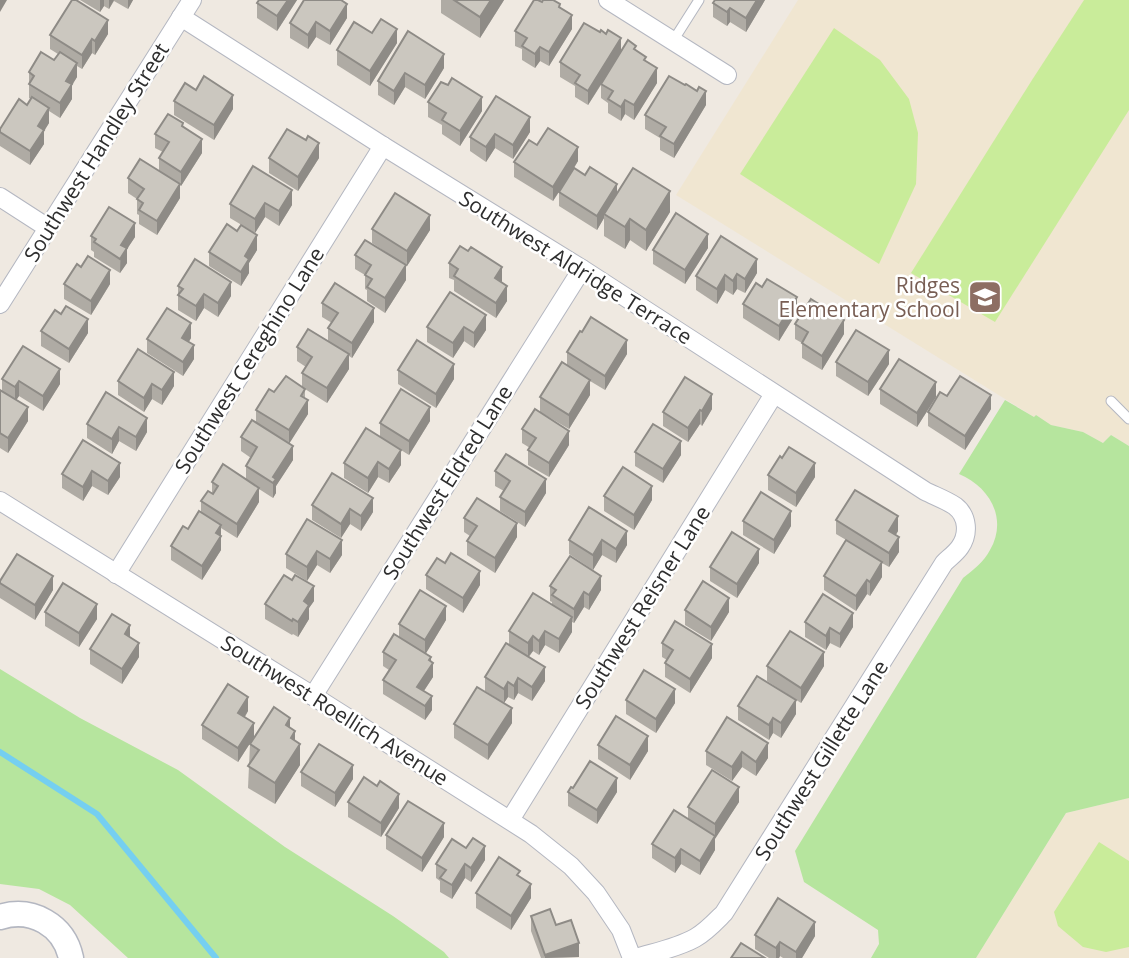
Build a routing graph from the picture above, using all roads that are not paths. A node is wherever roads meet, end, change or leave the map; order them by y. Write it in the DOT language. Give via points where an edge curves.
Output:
graph roads {
  1 [pos="192,0"];
  2 [pos="608,0"];
  3 [pos="699,0"];
  4 [pos="181,17"];
  5 [pos="673,41"];
  6 [pos="727,75"];
  7 [pos="383,146"];
  8 [pos="0,197"];
  9 [pos="48,228"];
  10 [pos="582,269"];
  11 [pos="0,304"];
  12 [pos="774,394"];
  13 [pos="1111,401"];
  14 [pos="1129,419"];
  15 [pos="0,500"];
  16 [pos="966,522"];
  17 [pos="116,574"];
  18 [pos="313,696"];
  19 [pos="510,820"];
  20 [pos="1,915"];
  21 [pos="71,958"];
  22 [pos="634,958"];
  1 -- 4 [label="street, Southwest Handley Street"];
  2 -- 5 [label="street"];
  3 -- 5 [label="lane"];
  4 -- 7 [label="street, Southwest Aldridge Terrace"];
  4 -- 9 [label="street, Southwest Handley Street"];
  5 -- 6 [label="street"];
  7 -- 10 [label="street, Southwest Aldridge Terrace"];
  7 -- 17 [label="street, Southwest Cereghino Lane"];
  8 -- 9 [label="street"];
  9 -- 11 [label="street, Southwest Handley Street"];
  10 -- 12 [label="street, Southwest Aldridge Terrace"];
  10 -- 18 [label="street, Southwest Eldred Lane"];
  12 -- 16 [label="street, Southwest Aldridge Terrace" via="958,508"];
  12 -- 19 [label="street, Southwest Reisner Lane"];
  13 -- 14 [label="lane"];
  15 -- 17 [label="street, Southwest Roellich Avenue"];
  16 -- 22 [label="street, Southwest Gillette Lane" via="961,546 944,563 724,913 696,938"];
  17 -- 18 [label="street, Southwest Roellich Avenue"];
  18 -- 19 [label="street, Southwest Roellich Avenue"];
  19 -- 22 [label="street, Southwest Roellich Avenue" via="571,866 596,893"];
  20 -- 21 [label="street" via="20,913 50,924 62,935"];
}
